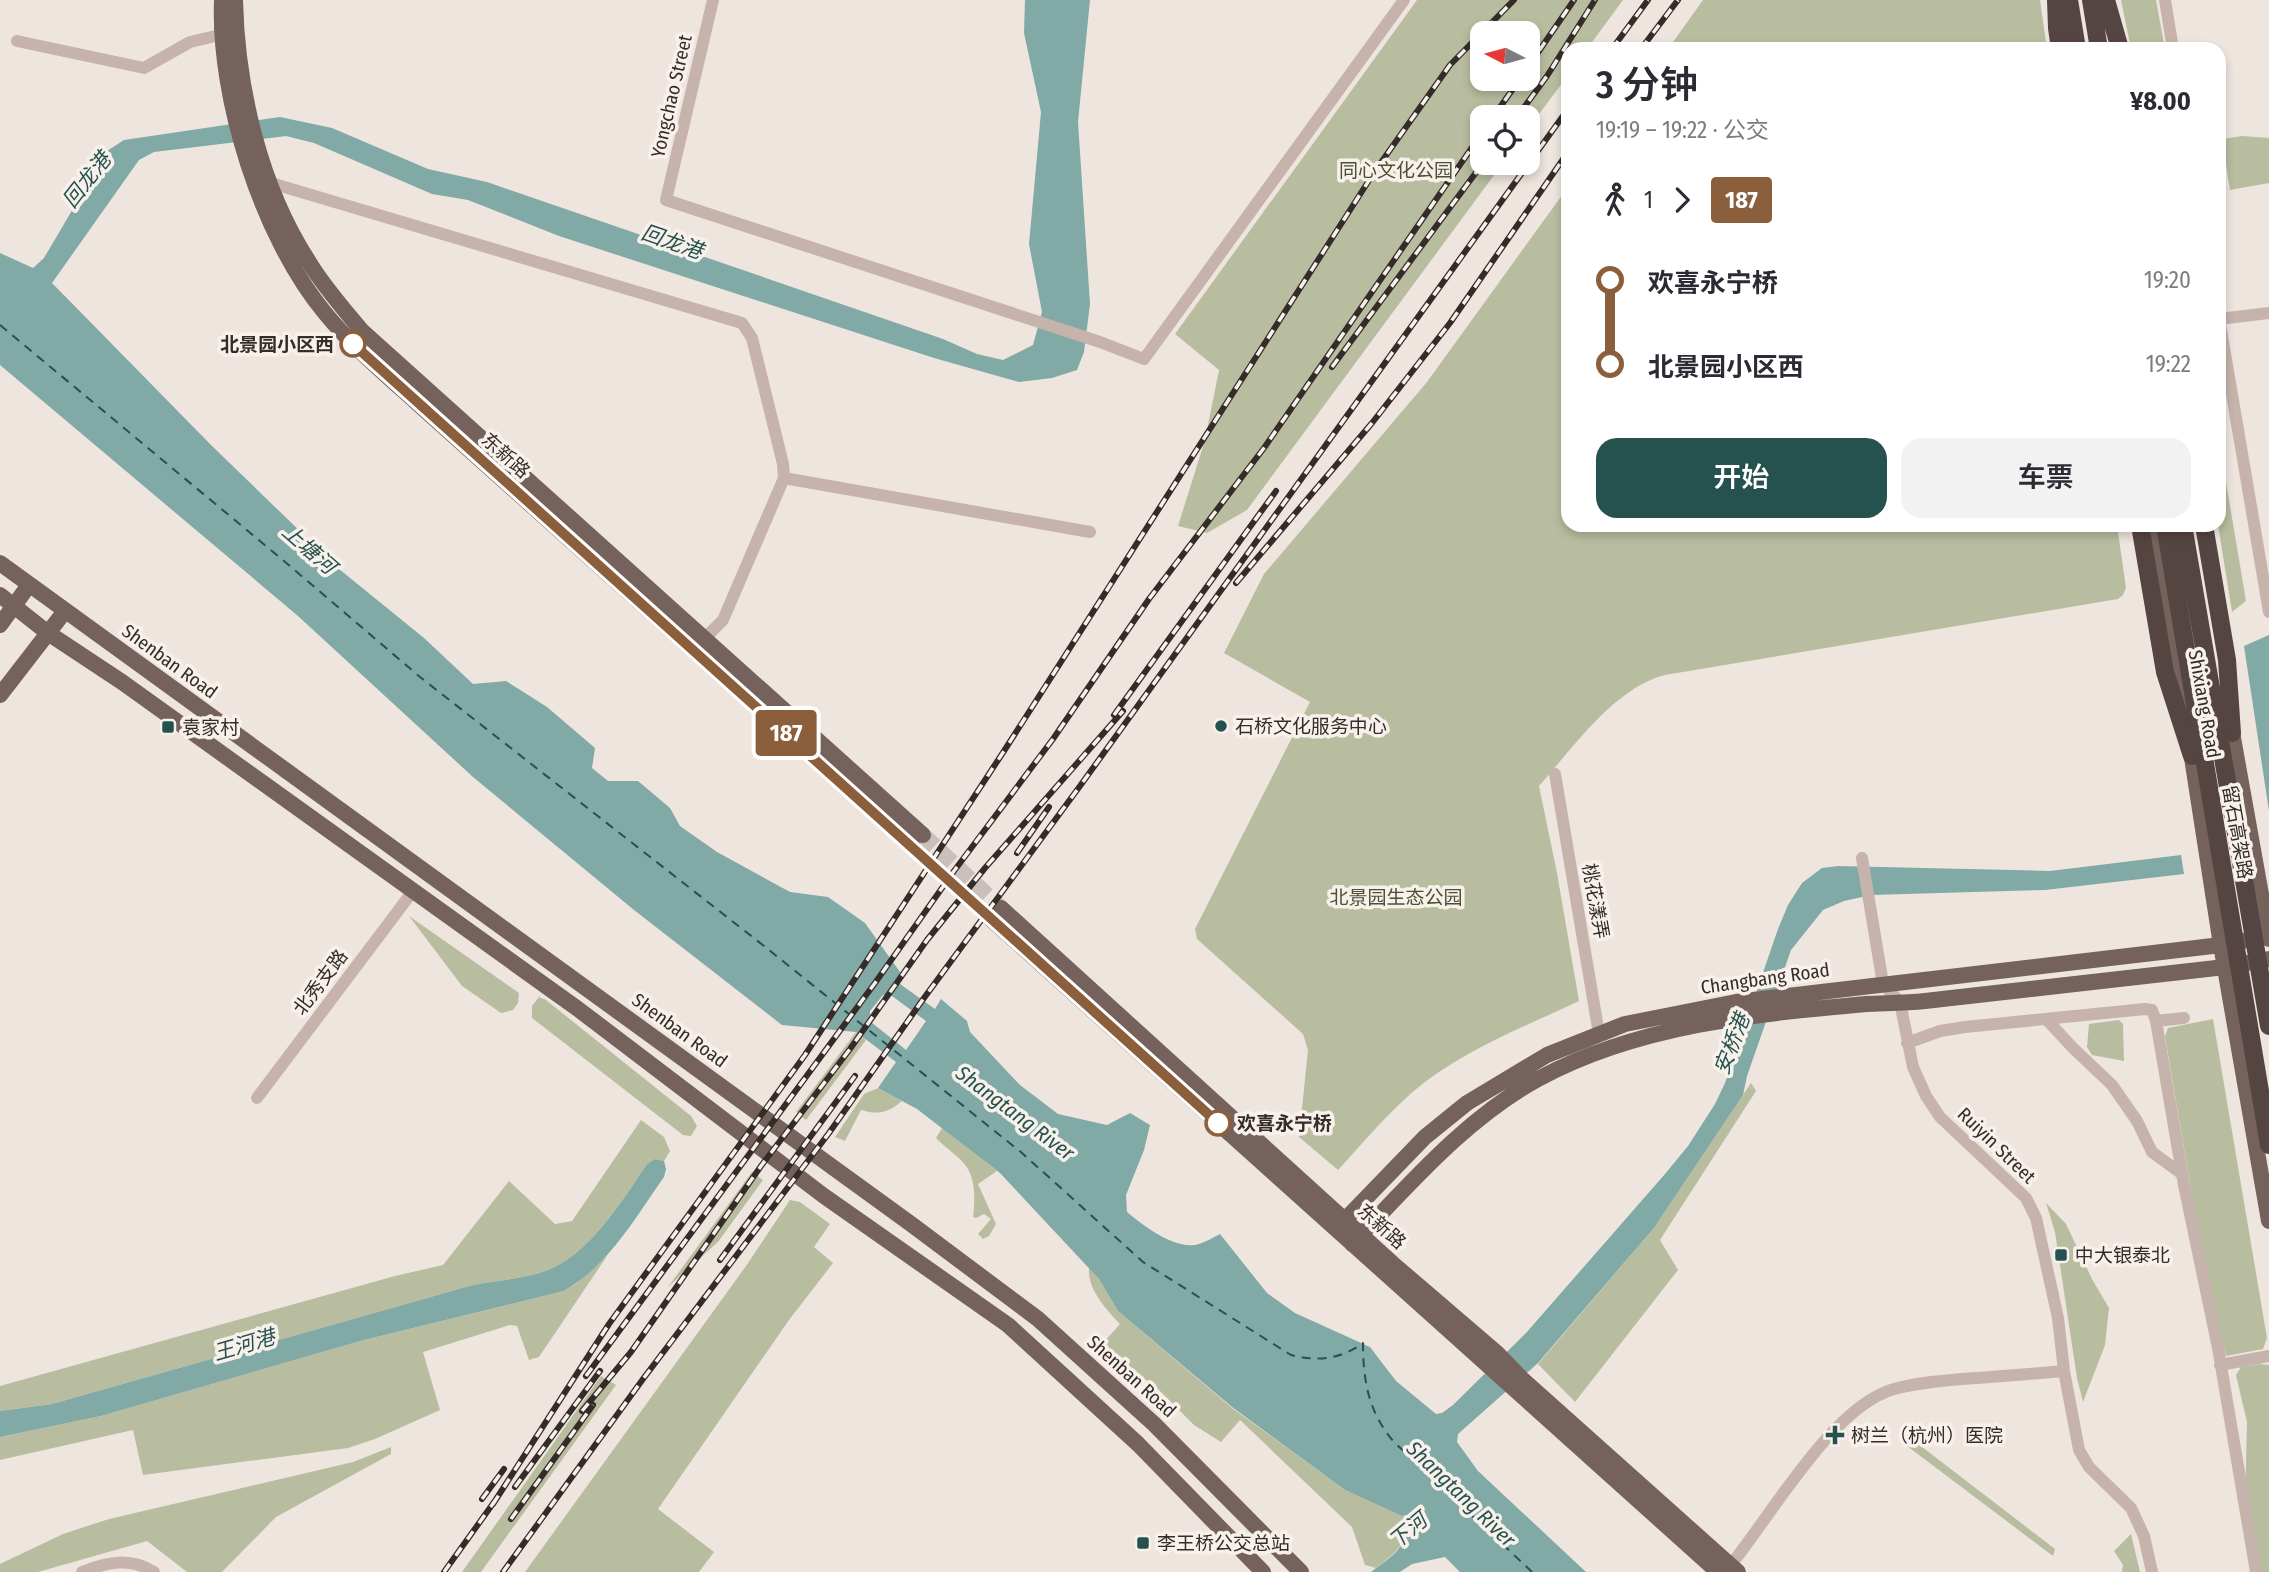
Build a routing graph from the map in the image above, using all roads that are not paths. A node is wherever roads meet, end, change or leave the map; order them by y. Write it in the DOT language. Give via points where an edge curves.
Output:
graph roads {
  1 [pos="222,0"];
  2 [pos="235,0"];
  3 [pos="713,0"];
  4 [pos="2057,0"];
  5 [pos="2069,0"];
  6 [pos="2091,0"];
  7 [pos="2105,0"];
  8 [pos="2165,0"];
  9 [pos="1400,1"];
  10 [pos="220,36"];
  11 [pos="17,41"];
  12 [pos="2059,42"];
  13 [pos="2066,42"];
  14 [pos="2076,42"];
  15 [pos="2098,42"];
  16 [pos="2112,42"];
  17 [pos="2118,42"];
  18 [pos="2172,42"];
  19 [pos="243,115"];
  20 [pos="251,147"];
  21 [pos="271,183"];
  22 [pos="2269,313"];
  23 [pos="2226,317"];
  24 [pos="2226,360"];
  25 [pos="784,478"];
  26 [pos="1090,531"];
  27 [pos="2141,532"];
  28 [pos="2153,532"];
  29 [pos="2166,532"];
  30 [pos="2184,532"];
  31 [pos="2197,532"];
  32 [pos="2205,532"];
  33 [pos="0,564"];
  34 [pos="29,585"];
  35 [pos="0,595"];
  36 [pos="14,605"];
  37 [pos="65,611"];
  38 [pos="2269,612"];
  39 [pos="0,625"];
  40 [pos="48,633"];
  41 [pos="699,645"];
  42 [pos="0,695"];
  43 [pos="2232,733"];
  44 [pos="2192,756"];
  45 [pos="1555,774"];
  46 [pos="918,841"];
  47 [pos="1862,858"];
  48 [pos="413,891"];
  49 [pos="997,914"];
  50 [pos="2269,937"];
  51 [pos="2221,945"];
  52 [pos="2269,959"];
  53 [pos="2225,967"];
  54 [pos="1883,984"];
  55 [pos="1900,1003"];
  56 [pos="2184,1018"];
  57 [pos="2046,1019"];
  58 [pos="2156,1021"];
  59 [pos="2269,1026"];
  60 [pos="1599,1034"];
  61 [pos="1907,1043"];
  62 [pos="257,1098"];
  63 [pos="2269,1145"];
  64 [pos="2182,1174"];
  65 [pos="2269,1221"];
  66 [pos="1340,1224"];
  67 [pos="1356,1239"];
  68 [pos="2269,1356"];
  69 [pos="2220,1365"];
  70 [pos="2064,1371"];
  71 [pos="1728,1570"];
  72 [pos="82,1572"];
  73 [pos="154,1572"];
  74 [pos="1263,1572"];
  75 [pos="1301,1572"];
  76 [pos="2151,1572"];
  77 [pos="2256,1572"];
  1 -- 10 [label="main road, 东新路"];
  2 -- 19 [label="main road, 东新路"];
  3 -- 9 [label="street, Yongchao Street" via="666,200 1144,359"];
  4 -- 12 [label="highway"];
  4 -- 13 [label="main road"];
  5 -- 14 [label="highway"];
  6 -- 15 [label="highway"];
  7 -- 16 [label="main road"];
  7 -- 17 [label="highway"];
  8 -- 18 [label="street"];
  10 -- 11 [label="street" via="190,43 144,68"];
  10 -- 19 [label="main road, 东新路"];
  19 -- 20 [label="main road, 东新路"];
  20 -- 21 [label="main road, 东新路"];
  20 -- 41 [label="main road, 东新路" via="258,192 281,243 325,313 372,362"];
  21 -- 25 [label="street" via="742,323 752,338"];
  21 -- 41 [label="main road, 东新路" via="307,260 362,331"];
  22 -- 23 [label="street"];
  24 -- 38 [label="street"];
  25 -- 26 [label="street"];
  25 -- 41 [label="street" via="723,620"];
  27 -- 44 [label="highway" via="2165,672"];
  28 -- 44 [label="main road, Shixiang Road"];
  29 -- 63 [label="highway, 留石高架路, bridge"];
  30 -- 59 [label="highway, 留石高架路, bridge"];
  31 -- 43 [label="main road, Shixiang Road"];
  32 -- 43 [label="highway" via="2227,660"];
  33 -- 34 [label="main road, Shenban Road"];
  34 -- 36 [label="main road"];
  34 -- 37 [label="main road, Shenban Road"];
  35 -- 36 [label="main road"];
  36 -- 39 [label="main road"];
  36 -- 40 [label="main road"];
  37 -- 40 [label="main road"];
  37 -- 75 [label="main road, Shenban Road" via="1038,1319 1154,1424"];
  40 -- 42 [label="main road"];
  40 -- 48 [label="main road"];
  41 -- 46 [label="main road, 东新路"];
  43 -- 50 [label="main road, Shixiang Road"];
  44 -- 51 [label="main road, Shixiang Road"];
  45 -- 60 [label="street, 桃花漾弄"];
  47 -- 54 [label="street"];
  48 -- 62 [label="street, 北秀支路"];
  48 -- 74 [label="main road" via="578,1009 824,1196 1008,1325 1138,1444"];
  49 -- 66 [label="main road, 东新路"];
  50 -- 51 [label="main road, Changbang Road"];
  51 -- 53 [label="main road, Shixiang Road"];
  51 -- 54 [label="main road, Changbang Road"];
  52 -- 53 [label="main road, Changbang Road"];
  53 -- 55 [label="main road, Changbang Road"];
  53 -- 65 [label="main road, Shixiang Road"];
  54 -- 55 [label="street"];
  54 -- 60 [label="main road, Changbang Road" via="1712,1006"];
  55 -- 61 [label="street, Ruiyin Street"];
  55 -- 67 [label="main road, Changbang Road" via="1716,1023 1635,1040 1582,1059 1538,1079 1490,1111 1443,1150"];
  56 -- 58 [label="street"];
  57 -- 58 [label="street" via="2146,1009 2152,1010"];
  57 -- 61 [label="street" via="1953,1029"];
  57 -- 64 [label="street" via="2112,1084 2152,1152"];
  58 -- 64 [label="street"];
  60 -- 66 [label="main road, Changbang Road" via="1547,1055 1467,1103 1425,1137"];
  61 -- 70 [label="street, Ruiyin Street" via="1913,1067 1940,1117 2026,1198 2036,1218 2058,1318"];
  64 -- 69 [label="street"];
  66 -- 67 [label="main road, 东新路"];
  67 -- 71 [label="main road, 东新路"];
  68 -- 69 [label="street"];
  69 -- 77 [label="street"];
  70 -- 71 [label="street" via="1924,1383 1891,1390 1864,1404 1807,1463"];
  70 -- 76 [label="street, Ruiyin Street" via="2079,1450 2089,1467 2131,1508 2144,1536"];
  72 -- 73 [label="street" via="126,1561"];
}
